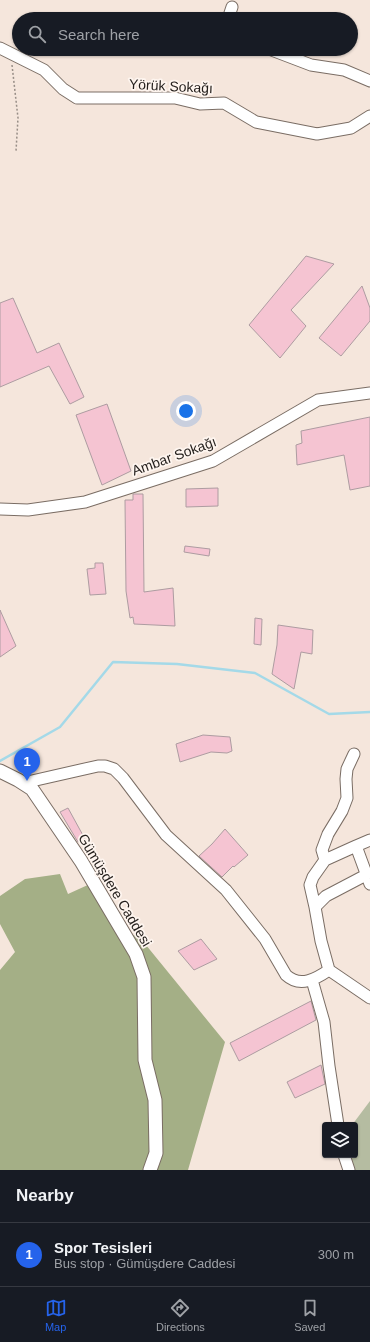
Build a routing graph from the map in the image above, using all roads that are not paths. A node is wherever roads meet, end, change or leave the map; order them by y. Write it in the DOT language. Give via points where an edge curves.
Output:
graph roads {
  1 [pos="232,7"];
  2 [pos="230,12"];
  3 [pos="16,56"];
  4 [pos="287,56"];
  5 [pos="370,81"];
  6 [pos="370,116"];
  7 [pos="370,393"];
  8 [pos="0,509"];
  9 [pos="354,754"];
  10 [pos="0,771"];
  11 [pos="23,783"];
  12 [pos="370,840"];
  13 [pos="356,846"];
  14 [pos="325,860"];
  15 [pos="368,880"];
  16 [pos="315,906"];
  17 [pos="329,970"];
  18 [pos="312,980"];
  19 [pos="370,998"];
  20 [pos="338,1122"];
  21 [pos="345,1158"];
  22 [pos="150,1170"];
  23 [pos="349,1170"];
  1 -- 2 [label="street"];
  3 -- 6 [label="street, Yörük Sokağı" via="44,70 63,89 77,98 175,98 200,104 224,103 256,122 317,134 351,128"];
  4 -- 5 [label="street" via="311,65 344,70"];
  7 -- 8 [label="street, Ambar Sokağı" via="318,400 213,461 85,502 28,510"];
  9 -- 14 [label="street" via="346,779 347,798 322,850"];
  10 -- 11 [label="street, Gümüşdere Caddesi"];
  11 -- 18 [label="street" via="98,766 114,769 166,835 226,890 265,939 286,975 298,981"];
  11 -- 22 [label="street, Gümüşdere Caddesi" via="32,789 81,861 136,954 144,977 146,1060 155,1100 156,1153"];
  12 -- 13 [label="street"];
  13 -- 14 [label="street"];
  13 -- 15 [label="street"];
  14 -- 16 [label="street" via="310,885"];
  15 -- 16 [label="street" via="326,896"];
  16 -- 17 [label="street"];
  17 -- 18 [label="street"];
  17 -- 19 [label="street"];
  18 -- 20 [label="street" via="324,1022"];
  21 -- 23 [label="street"];
}
